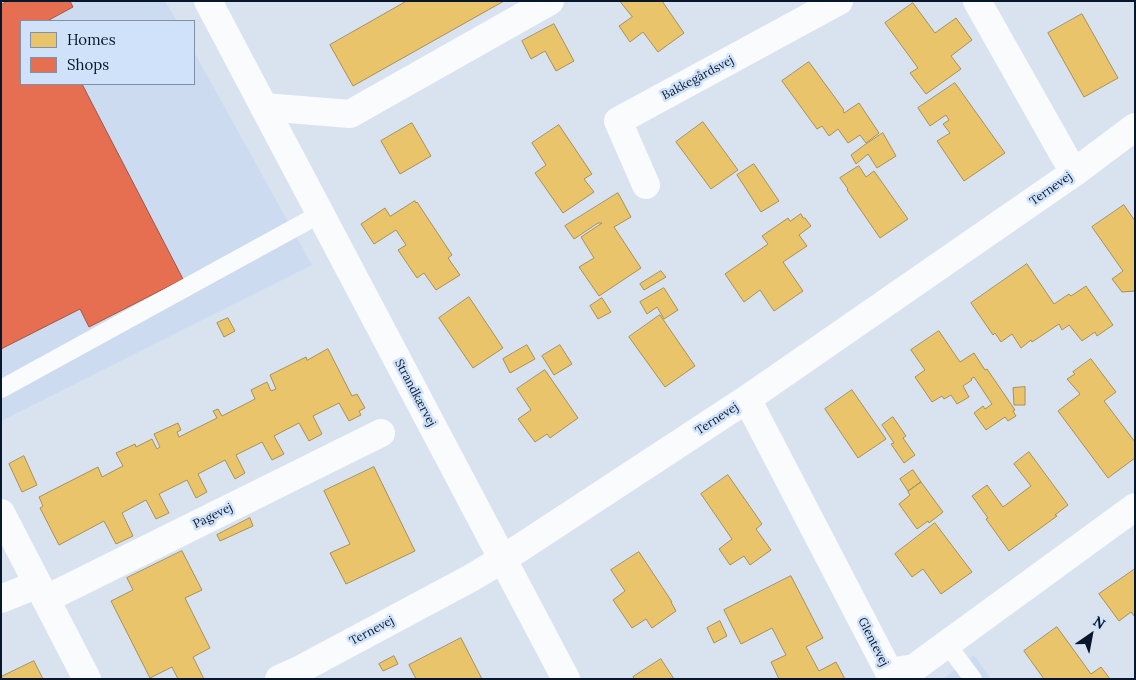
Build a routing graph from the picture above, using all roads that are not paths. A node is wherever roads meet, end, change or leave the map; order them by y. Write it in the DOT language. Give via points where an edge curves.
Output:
graph roads {
  1 [pos="208,1"];
  2 [pos="550,1"];
  3 [pos="839,1"];
  4 [pos="977,1"];
  5 [pos="264,107"];
  6 [pos="1135,127"];
  7 [pos="1075,172"];
  8 [pos="646,185"];
  9 [pos="320,214"];
  10 [pos="1,389"];
  11 [pos="747,399"];
  12 [pos="381,433"];
  13 [pos="1135,507"];
  14 [pos="1,514"];
  15 [pos="503,559"];
  16 [pos="42,592"];
  17 [pos="1,599"];
  18 [pos="948,644"];
  19 [pos="87,679"];
  20 [pos="279,679"];
  21 [pos="566,679"];
  22 [pos="973,679"];
  1 -- 5 [label="street, Strandkærvej"];
  2 -- 5 [label="street" via="350,114"];
  3 -- 8 [label="street, Bakkegårdsvej" via="618,121"];
  4 -- 7 [label="street"];
  5 -- 9 [label="street, Strandkærvej"];
  6 -- 7 [label="street, Ternevej"];
  7 -- 11 [label="street, Ternevej"];
  9 -- 10 [label="lane"];
  9 -- 15 [label="street, Strandkærvej"];
  11 -- 15 [label="street, Ternevej"];
  11 -- 18 [label="street, Glentevej" via="889,672 914,668"];
  12 -- 16 [label="street, Pagevej"];
  13 -- 18 [label="street, Glentevej"];
  14 -- 16 [label="street"];
  15 -- 20 [label="street, Ternevej"];
  15 -- 21 [label="street, Strandkærvej"];
  16 -- 17 [label="street, Pagevej"];
  16 -- 19 [label="street"];
  18 -- 22 [label="lane"];
}
